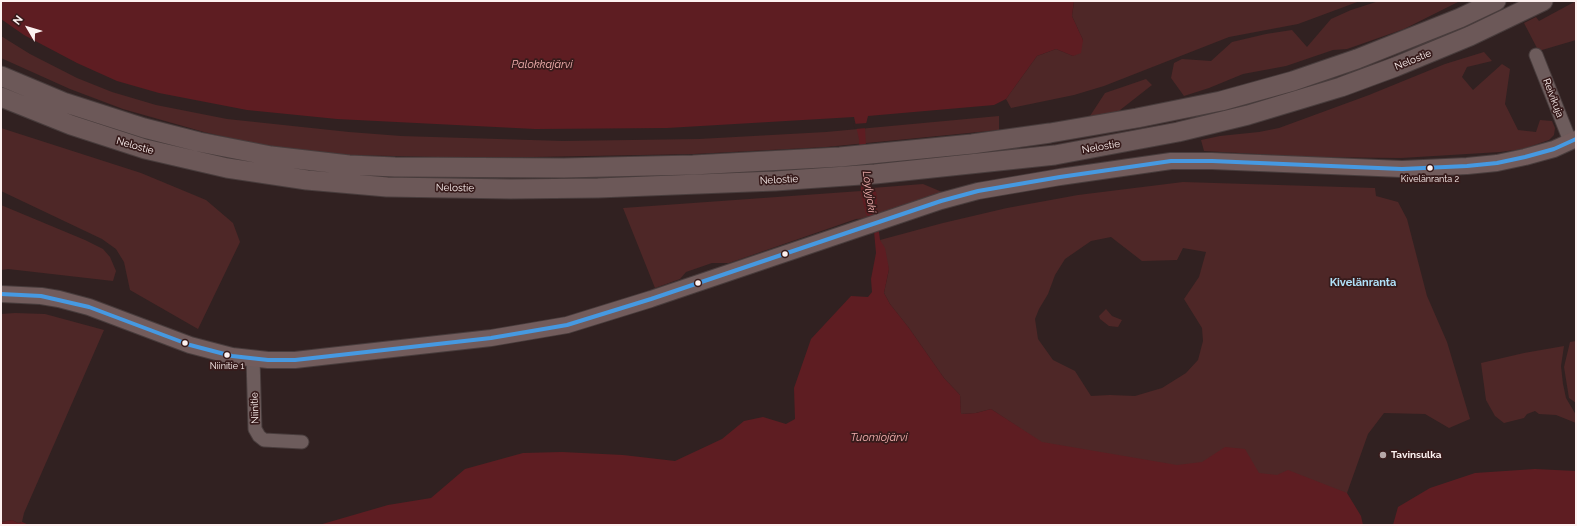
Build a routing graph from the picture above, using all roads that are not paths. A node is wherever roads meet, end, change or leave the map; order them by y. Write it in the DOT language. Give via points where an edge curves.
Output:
graph roads {
  1 [pos="1496,1"];
  2 [pos="1543,1"];
  3 [pos="1536,55"];
  4 [pos="1,76"];
  5 [pos="1,97"];
  6 [pos="1573,140"];
  7 [pos="1,294"];
  8 [pos="253,358"];
  9 [pos="302,442"];
  1 -- 4 [label="highway, Nelostie" via="1357,59 1293,81 1221,101 1137,118 972,144 854,155 692,165 572,168 395,167 271,156 144,128 63,102"];
  2 -- 5 [label="highway, Nelostie" via="1470,36 1342,87 1248,115 1178,132 1062,154 875,174 775,181 598,188 449,188 342,184 256,173 145,149 72,126"];
  3 -- 6 [label="street, Reivikuja"];
  6 -- 8 [label="main road" via="1554,149 1525,157 1497,163 1444,168 1212,161 1171,162 1060,177 978,191 941,201 567,326 491,338 295,360"];
  7 -- 8 [label="main road" via="59,299 89,307 190,345 232,356"];
  8 -- 9 [label="street, Niinitie" via="255,429 259,436 264,440"];
}
